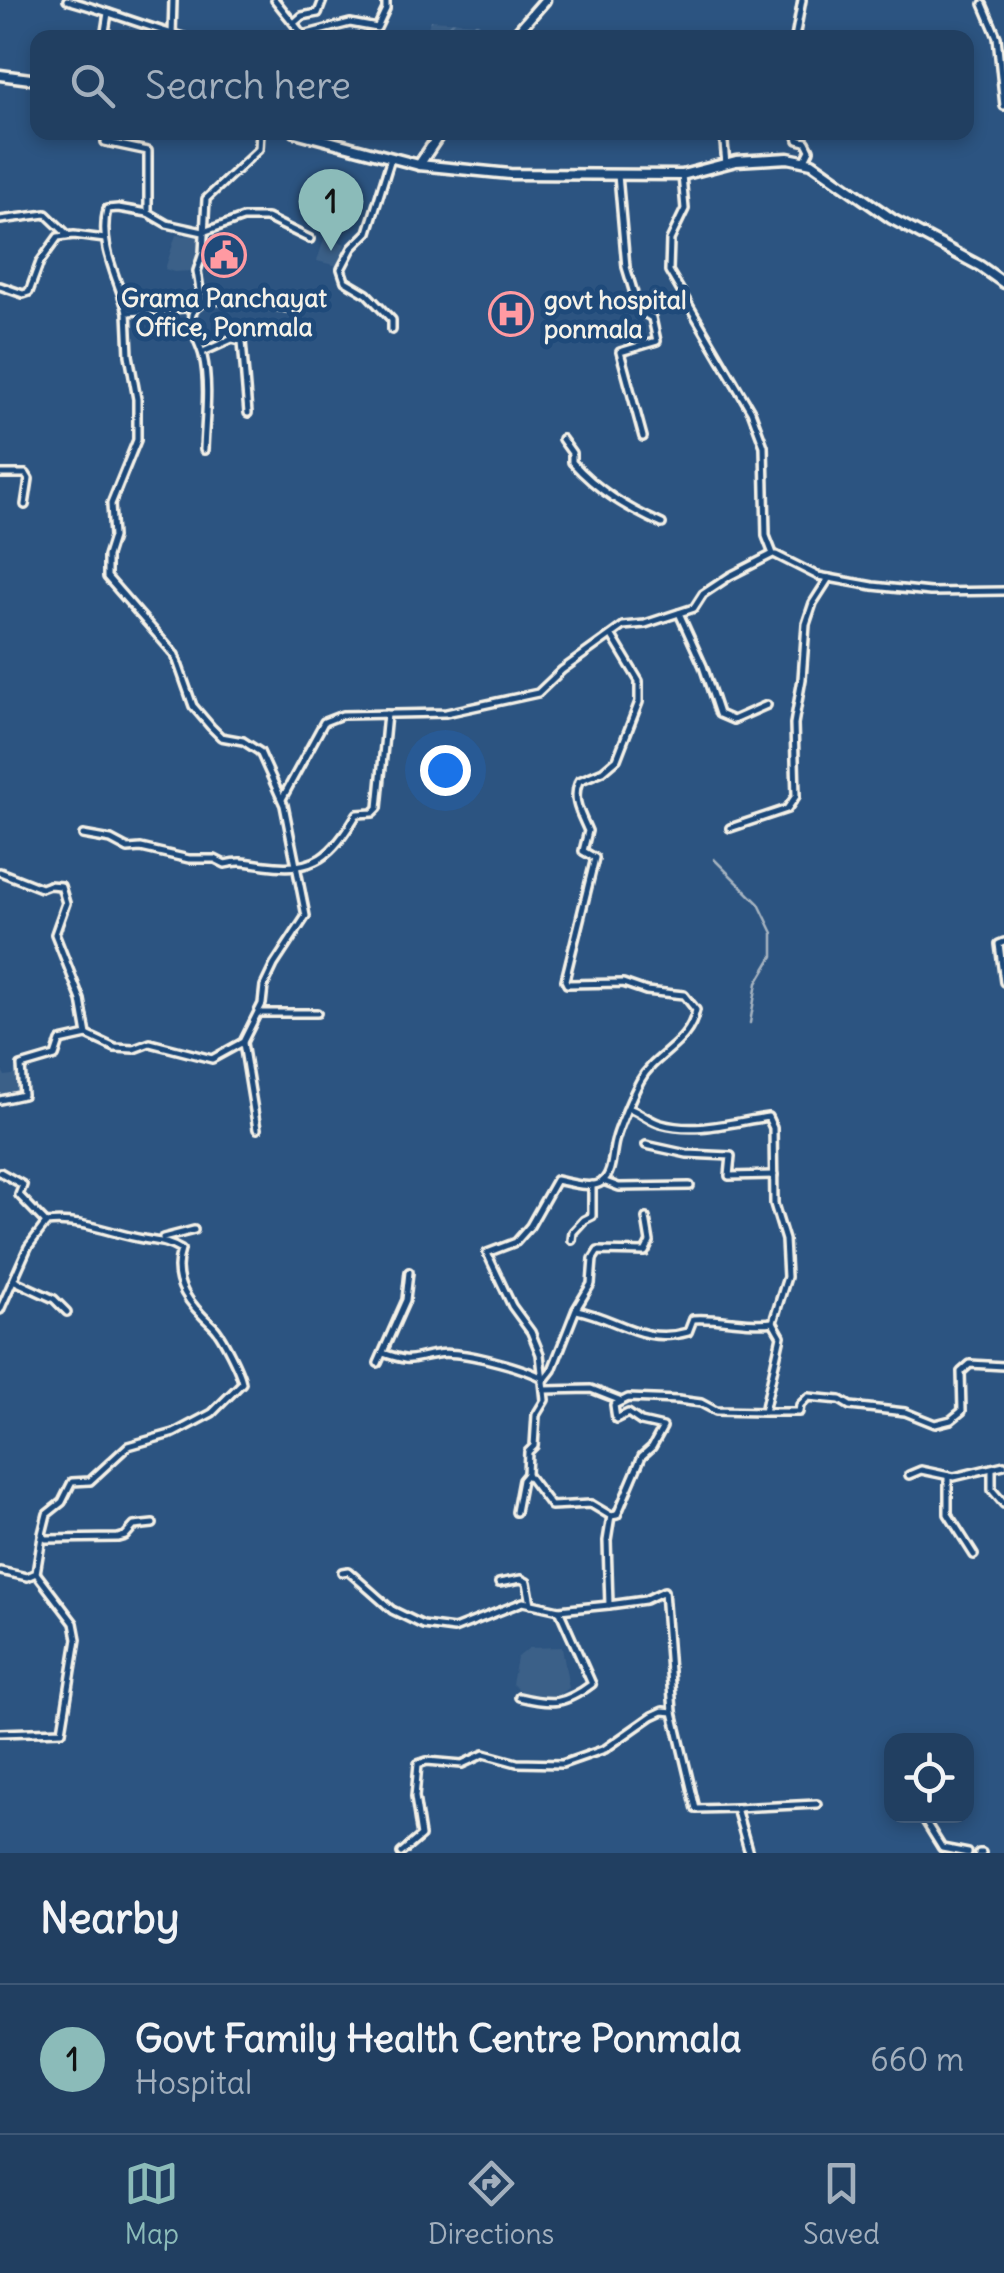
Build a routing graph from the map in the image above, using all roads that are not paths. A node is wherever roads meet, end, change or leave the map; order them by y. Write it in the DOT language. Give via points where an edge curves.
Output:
graph roads {
  1 [pos="67,0"];
  2 [pos="174,0"];
  3 [pos="276,0"];
  4 [pos="323,0"];
  5 [pos="386,0"];
  6 [pos="802,0"];
  7 [pos="540,1"];
  8 [pos="983,4"];
  9 [pos="108,13"];
  10 [pos="294,23"];
  11 [pos="377,28"];
  12 [pos="105,30"];
  13 [pos="157,30"];
  14 [pos="172,30"];
  15 [pos="299,30"];
  16 [pos="325,30"];
  17 [pos="518,30"];
  18 [pos="796,30"];
  19 [pos="0,75"];
  20 [pos="30,79"];
  21 [pos="1004,106"];
  22 [pos="105,140"];
  23 [pos="259,140"];
  24 [pos="325,140"];
  25 [pos="436,140"];
  26 [pos="723,140"];
  27 [pos="798,140"];
  28 [pos="391,158"];
  29 [pos="804,162"];
  30 [pos="726,164"];
  31 [pos="420,165"];
  32 [pos="618,174"];
  33 [pos="682,175"];
  34 [pos="148,213"];
  35 [pos="0,220"];
  36 [pos="203,232"];
  37 [pos="70,236"];
  38 [pos="105,239"];
  39 [pos="310,239"];
  40 [pos="1004,284"];
  41 [pos="0,286"];
  42 [pos="202,303"];
  43 [pos="184,308"];
  44 [pos="292,308"];
  45 [pos="126,312"];
  46 [pos="392,330"];
  47 [pos="203,352"];
  48 [pos="248,413"];
  49 [pos="643,436"];
  50 [pos="562,439"];
  51 [pos="204,450"];
  52 [pos="0,474"];
  53 [pos="25,506"];
  54 [pos="662,524"];
  55 [pos="776,555"];
  56 [pos="830,578"];
  57 [pos="1004,591"];
  58 [pos="679,613"];
  59 [pos="612,636"];
  60 [pos="767,705"];
  61 [pos="386,714"];
  62 [pos="282,799"];
  63 [pos="730,828"];
  64 [pos="84,836"];
  65 [pos="297,869"];
  66 [pos="0,872"];
  67 [pos="1004,942"];
  68 [pos="1004,978"];
  69 [pos="317,1013"];
  70 [pos="258,1014"];
  71 [pos="88,1036"];
  72 [pos="243,1042"];
  73 [pos="0,1100"];
  74 [pos="630,1108"];
  75 [pos="258,1129"];
  76 [pos="646,1145"];
  77 [pos="0,1172"];
  78 [pos="774,1174"];
  79 [pos="603,1181"];
  80 [pos="592,1185"];
  81 [pos="690,1186"];
  82 [pos="646,1218"];
  83 [pos="46,1223"];
  84 [pos="194,1230"];
  85 [pos="159,1239"];
  86 [pos="572,1240"];
  87 [pos="409,1272"];
  88 [pos="16,1280"];
  89 [pos="0,1310"];
  90 [pos="576,1310"];
  91 [pos="67,1312"];
  92 [pos="772,1322"];
  93 [pos="384,1353"];
  94 [pos="378,1363"];
  95 [pos="1004,1366"];
  96 [pos="544,1379"];
  97 [pos="545,1390"];
  98 [pos="621,1401"];
  99 [pos="764,1412"];
  100 [pos="1004,1466"];
  101 [pos="992,1469"];
  102 [pos="527,1474"];
  103 [pos="909,1474"];
  104 [pos="948,1476"];
  105 [pos="1004,1504"];
  106 [pos="516,1512"];
  107 [pos="611,1516"];
  108 [pos="154,1524"];
  109 [pos="42,1534"];
  110 [pos="974,1556"];
  111 [pos="0,1571"];
  112 [pos="342,1572"];
  113 [pos="36,1573"];
  114 [pos="499,1583"];
  115 [pos="531,1604"];
  116 [pos="608,1606"];
  117 [pos="559,1610"];
  118 [pos="520,1697"];
  119 [pos="673,1712"];
  120 [pos="0,1734"];
  121 [pos="817,1804"];
  122 [pos="736,1808"];
  123 [pos="926,1823"];
  124 [pos="401,1853"];
  125 [pos="749,1853"];
  126 [pos="968,1853"];
  1 -- 9 [label="street"];
  2 -- 14 [label="street"];
  3 -- 10 [label="street"];
  4 -- 10 [label="street" via="318,12"];
  5 -- 11 [label="street"];
  6 -- 18 [label="street"];
  7 -- 17 [label="main road"];
  8 -- 21 [label="street" via="997,36"];
  9 -- 12 [label="street"];
  9 -- 13 [label="street"];
  10 -- 15 [label="street"];
  11 -- 16 [label="street" via="350,23"];
  19 -- 20 [label="main road"];
  22 -- 34 [label="street" via="148,152"];
  23 -- 36 [label="street" via="258,149 206,199"];
  24 -- 28 [label="main road"];
  25 -- 31 [label="main road"];
  26 -- 30 [label="street"];
  27 -- 29 [label="street" via="810,150"];
  28 -- 31 [label="main road"];
  28 -- 46 [label="street" via="368,232 341,269 345,282 392,320"];
  29 -- 30 [label="main road"];
  29 -- 40 [label="main road"];
  30 -- 33 [label="main road"];
  31 -- 32 [label="main road"];
  32 -- 33 [label="main road"];
  32 -- 49 [label="street" via="626,267 657,341 620,352"];
  33 -- 58 [label="street" via="685,209 670,240 669,272 752,412 764,446 766,536 774,554"];
  34 -- 36 [label="street"];
  34 -- 38 [label="street" via="108,209"];
  35 -- 37 [label="street" via="46,214"];
  36 -- 39 [label="street" via="243,218 267,218"];
  36 -- 42 [label="street" via="197,271"];
  37 -- 38 [label="street"];
  37 -- 41 [label="street" via="48,248 29,292"];
  38 -- 45 [label="street"];
  42 -- 44 [label="street"];
  42 -- 47 [label="street" via="191,318"];
  43 -- 45 [label="street"];
  45 -- 62 [label="street" via="138,440 111,504 107,577 176,655 193,706 221,737 260,752"];
  47 -- 48 [label="street" via="242,341"];
  47 -- 51 [label="street"];
  50 -- 54 [label="street" via="593,485"];
  52 -- 53 [label="street" via="26,474"];
  55 -- 56 [label="street"];
  56 -- 57 [label="street" via="930,592"];
  56 -- 63 [label="street" via="806,624 794,724 796,796 788,808"];
  58 -- 59 [label="street" via="623,626"];
  58 -- 60 [label="street" via="719,714 733,720"];
  59 -- 61 [label="street" via="538,693 446,712"];
  59 -- 74 [label="street" via="639,681 639,702 617,759 575,790 588,831 583,850 594,858 565,980 684,995 696,1010 693,1027 640,1081"];
  61 -- 62 [label="street" via="324,722"];
  61 -- 65 [label="street" via="378,808 357,814 336,845"];
  62 -- 65 [label="street"];
  64 -- 65 [label="street" via="189,859"];
  65 -- 70 [label="street" via="306,916 269,976"];
  66 -- 71 [label="street" via="40,888 61,886 66,903 55,934"];
  67 -- 68 [label="street"];
  69 -- 70 [label="street"];
  70 -- 72 [label="street"];
  71 -- 72 [label="street" via="115,1048 150,1043 212,1059"];
  71 -- 73 [label="street" via="60,1041 54,1056 21,1066 24,1095"];
  72 -- 75 [label="street"];
  74 -- 78 [label="street" via="681,1127 768,1117"];
  74 -- 79 [label="street"];
  76 -- 78 [label="street" via="731,1156 729,1176"];
  77 -- 83 [label="street" via="23,1186 18,1195"];
  78 -- 92 [label="street" via="787,1278"];
  79 -- 80 [label="street"];
  79 -- 81 [label="street" via="619,1188"];
  80 -- 86 [label="street" via="592,1216 572,1232"];
  80 -- 96 [label="street" via="556,1180 516,1242 487,1253 531,1332"];
  82 -- 90 [label="street" via="648,1249 598,1251"];
  83 -- 85 [label="street" via="82,1222"];
  83 -- 88 [label="street"];
  84 -- 85 [label="street"];
  85 -- 109 [label="street" via="181,1250 176,1264 187,1300 219,1333 242,1383 212,1413 128,1446 90,1481 72,1482 47,1514"];
  87 -- 93 [label="street" via="406,1300"];
  88 -- 89 [label="street"];
  88 -- 91 [label="street"];
  90 -- 92 [label="street" via="650,1337 688,1332 692,1318"];
  90 -- 96 [label="street"];
  92 -- 99 [label="street" via="780,1336"];
  93 -- 94 [label="street"];
  93 -- 96 [label="street" via="417,1361 461,1356 513,1365"];
  95 -- 99 [label="street" via="970,1364 961,1372 962,1412 935,1424 904,1412 808,1397 799,1412"];
  96 -- 97 [label="street"];
  97 -- 98 [label="street" via="591,1388"];
  97 -- 102 [label="street"];
  98 -- 99 [label="street" via="688,1400 716,1411"];
  98 -- 107 [label="street" via="614,1404 616,1419 628,1413 663,1427"];
  100 -- 101 [label="street"];
  101 -- 104 [label="street"];
  101 -- 105 [label="street" via="992,1490"];
  102 -- 106 [label="street"];
  102 -- 107 [label="street" via="551,1506 591,1504"];
  103 -- 104 [label="street"];
  104 -- 110 [label="street" via="948,1514"];
  107 -- 116 [label="street"];
  108 -- 109 [label="street" via="134,1526 118,1538"];
  109 -- 113 [label="street"];
  111 -- 113 [label="street"];
  112 -- 115 [label="street" via="423,1625 454,1629"];
  113 -- 120 [label="street" via="74,1623 77,1639 62,1731"];
  114 -- 115 [label="street" via="527,1582"];
  115 -- 117 [label="street"];
  116 -- 117 [label="street"];
  116 -- 119 [label="street" via="664,1592"];
  117 -- 118 [label="street" via="592,1684 552,1704"];
  119 -- 122 [label="street" via="696,1809"];
  119 -- 124 [label="street" via="562,1764 484,1754 462,1764 418,1764 414,1798 421,1836"];
  121 -- 122 [label="street"];
  122 -- 125 [label="street"];
  123 -- 126 [label="street" via="942,1848"];
}
